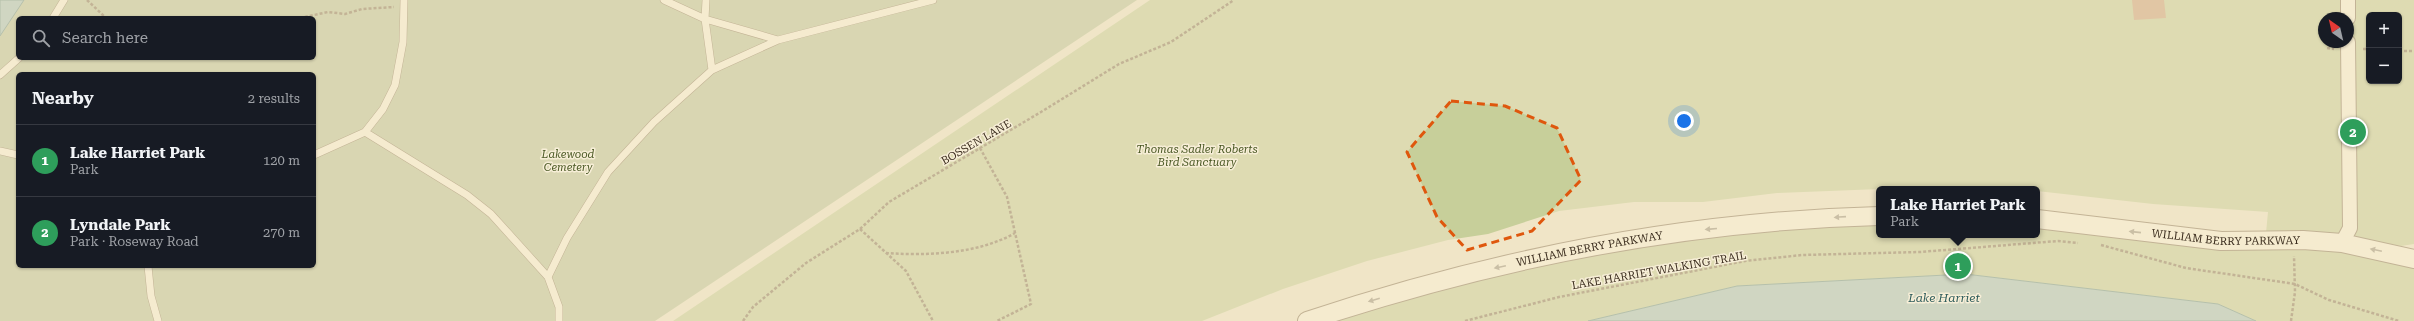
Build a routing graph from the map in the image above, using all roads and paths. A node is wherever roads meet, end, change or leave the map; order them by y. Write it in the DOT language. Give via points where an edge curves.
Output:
graph roads {
  1 [pos="64,0"];
  2 [pos="86,0"];
  3 [pos="664,0"];
  4 [pos="706,0"];
  5 [pos="933,0"];
  6 [pos="1234,0"];
  7 [pos="2348,0"];
  8 [pos="404,3"];
  9 [pos="2348,12"];
  10 [pos="54,16"];
  11 [pos="104,16"];
  12 [pos="309,16"];
  13 [pos="705,19"];
  14 [pos="778,40"];
  15 [pos="2348,48"];
  16 [pos="2402,51"];
  17 [pos="2414,52"];
  18 [pos="17,60"];
  19 [pos="712,70"];
  20 [pos="0,75"];
  21 [pos="365,132"];
  22 [pos="980,148"];
  23 [pos="0,151"];
  24 [pos="316,154"];
  25 [pos="16,155"];
  26 [pos="1876,216"];
  27 [pos="2040,219"];
  28 [pos="860,229"];
  29 [pos="1015,233"];
  30 [pos="2084,243"];
  31 [pos="2095,243"];
  32 [pos="2342,244"];
  33 [pos="2296,252"];
  34 [pos="886,253"];
  35 [pos="2414,259"];
  36 [pos="148,268"];
  37 [pos="548,276"];
  38 [pos="2295,284"];
  39 [pos="158,321"];
  40 [pos="559,321"];
  41 [pos="743,321"];
  42 [pos="932,321"];
  43 [pos="997,321"];
  44 [pos="1307,321"];
  45 [pos="1465,321"];
  46 [pos="2291,321"];
  47 [pos="2399,321"];
  1 -- 10 [label="lane"];
  2 -- 11 [label="path"];
  3 -- 13 [label="lane"];
  4 -- 13 [label="lane"];
  5 -- 14 [label="lane"];
  6 -- 22 [label="path, BOSSEN LANE" via="1171,42 1119,64"];
  7 -- 9 [label="street"];
  8 -- 12 [label="path" via="345,14 328,12"];
  8 -- 21 [label="lane" via="403,42 395,85 383,109"];
  13 -- 14 [label="lane"];
  13 -- 19 [label="lane"];
  14 -- 19 [label="lane"];
  15 -- 32 [label="street" via="2350,228"];
  16 -- 17 [label="path"];
  18 -- 20 [label="lane"];
  19 -- 37 [label="lane" via="654,122 608,172 567,238"];
  21 -- 24 [label="lane"];
  21 -- 37 [label="lane" via="467,195 490,214"];
  22 -- 28 [label="path, BOSSEN LANE" via="889,202"];
  22 -- 29 [label="path" via="1007,197"];
  23 -- 25 [label="lane"];
  26 -- 44 [label="street, WILLIAM BERRY PARKWAY, one-way" via="1691,231 1571,252 1458,276"];
  32 -- 27 [label="street, WILLIAM BERRY PARKWAY, one-way" via="2303,240 2221,241"];
  28 -- 34 [label="path"];
  28 -- 41 [label="path, BOSSEN LANE" via="806,263 753,307"];
  29 -- 34 [label="path" via="999,242 954,251 910,255"];
  29 -- 43 [label="path" via="1031,304"];
  30 -- 45 [label="path, LAKE HARRIET WALKING TRAIL" via="2024,243 1920,252 1802,255 1745,261 1606,287"];
  31 -- 38 [label="path" via="2186,268"];
  35 -- 32 [label="street, WILLIAM BERRY PARKWAY, one-way"];
  33 -- 38 [label="path" via="2293,257"];
  34 -- 42 [label="path" via="906,271"];
  36 -- 39 [label="lane" via="151,296"];
  37 -- 40 [label="lane" via="559,307"];
  38 -- 46 [label="path"];
  38 -- 47 [label="path" via="2329,300"];
}
